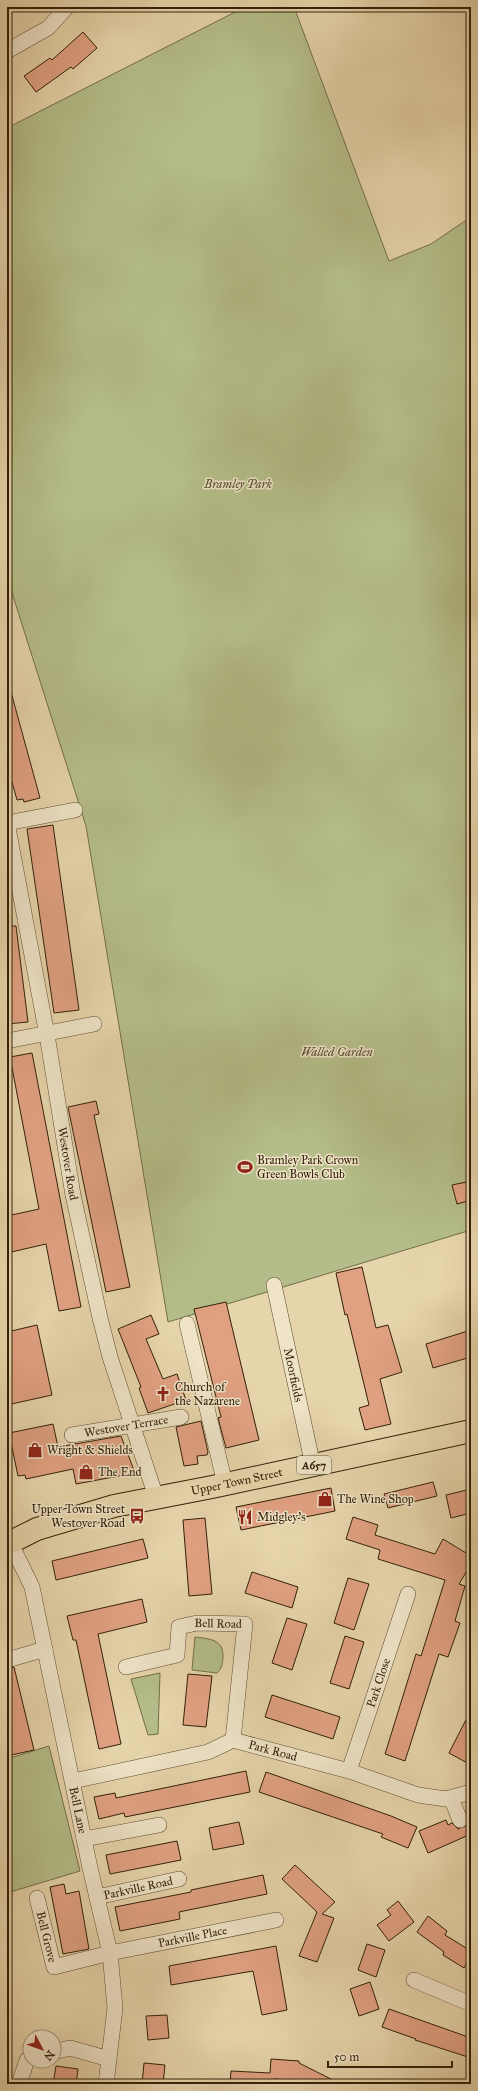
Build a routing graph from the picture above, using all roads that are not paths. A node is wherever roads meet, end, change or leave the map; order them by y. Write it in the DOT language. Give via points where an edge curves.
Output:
graph roads {
  1 [pos="67,7"];
  2 [pos="7,51"];
  3 [pos="75,810"];
  4 [pos="7,823"];
  5 [pos="94,1024"];
  6 [pos="47,1035"];
  7 [pos="7,1041"];
  8 [pos="274,1285"];
  9 [pos="187,1324"];
  10 [pos="181,1416"];
  11 [pos="132,1424"];
  12 [pos="471,1431"];
  13 [pos="72,1435"];
  14 [pos="312,1466"];
  15 [pos="225,1484"];
  16 [pos="156,1497"];
  17 [pos="9,1543"];
  18 [pos="408,1594"];
  19 [pos="45,1649"];
  20 [pos="7,1660"];
  21 [pos="126,1667"];
  22 [pos="233,1740"];
  23 [pos="349,1771"];
  24 [pos="73,1781"];
  25 [pos="471,1792"];
  26 [pos="450,1798"];
  27 [pos="460,1820"];
  28 [pos="159,1825"];
  29 [pos="84,1839"];
  30 [pos="179,1879"];
  31 [pos="97,1897"];
  32 [pos="36,1898"];
  33 [pos="276,1920"];
  34 [pos="110,1953"];
  35 [pos="414,1980"];
  36 [pos="471,2004"];
  37 [pos="62,2050"];
  38 [pos="110,2059"];
  39 [pos="25,2069"];
  40 [pos="19,2084"];
  41 [pos="106,2084"];
  1 -- 2 [label="street" via="48,28"];
  3 -- 4 [label="street"];
  4 -- 6 [label="street, Westover Road"];
  5 -- 6 [label="street"];
  6 -- 7 [label="street"];
  6 -- 11 [label="street, Westover Road" via="73,1195 110,1357"];
  8 -- 14 [label="street, Moorfields"];
  9 -- 15 [label="street"];
  10 -- 11 [label="street, Westover Terrace"];
  11 -- 13 [label="street, Westover Terrace"];
  11 -- 16 [label="street, Westover Road"];
  12 -- 14 [label="main road, Upper Town Street / A657"];
  14 -- 15 [label="main road, Upper Town Street / A657"];
  15 -- 16 [label="main road, Upper Town Street / A657"];
  16 -- 17 [label="main road, Upper Town Street / A657" via="114,1506 37,1529"];
  17 -- 19 [label="street, Bell Lane" via="32,1587"];
  18 -- 23 [label="street, Park Close"];
  19 -- 20 [label="street"];
  19 -- 24 [label="street, Bell Lane"];
  21 -- 22 [label="street, Bell Road" via="177,1655 179,1627 197,1623 245,1624"];
  22 -- 23 [label="street, Park Road"];
  22 -- 24 [label="street, Park Road" via="208,1752"];
  23 -- 26 [label="street, Park Road" via="418,1795"];
  24 -- 29 [label="street, Bell Lane"];
  25 -- 26 [label="street, Park Road"];
  26 -- 27 [label="street"];
  28 -- 29 [label="street"];
  29 -- 31 [label="street, Bell Lane"];
  30 -- 31 [label="street, Parkville Road"];
  31 -- 34 [label="street, Bell Lane"];
  32 -- 34 [label="street, Bell Grove" via="54,1966"];
  33 -- 34 [label="street, Parkville Place"];
  34 -- 38 [label="street, Bell Lane" via="115,2008"];
  35 -- 36 [label="street"];
  37 -- 38 [label="street" via="70,2048"];
  38 -- 41 [label="street, Bell Lane"];
  39 -- 40 [label="street"];
}
